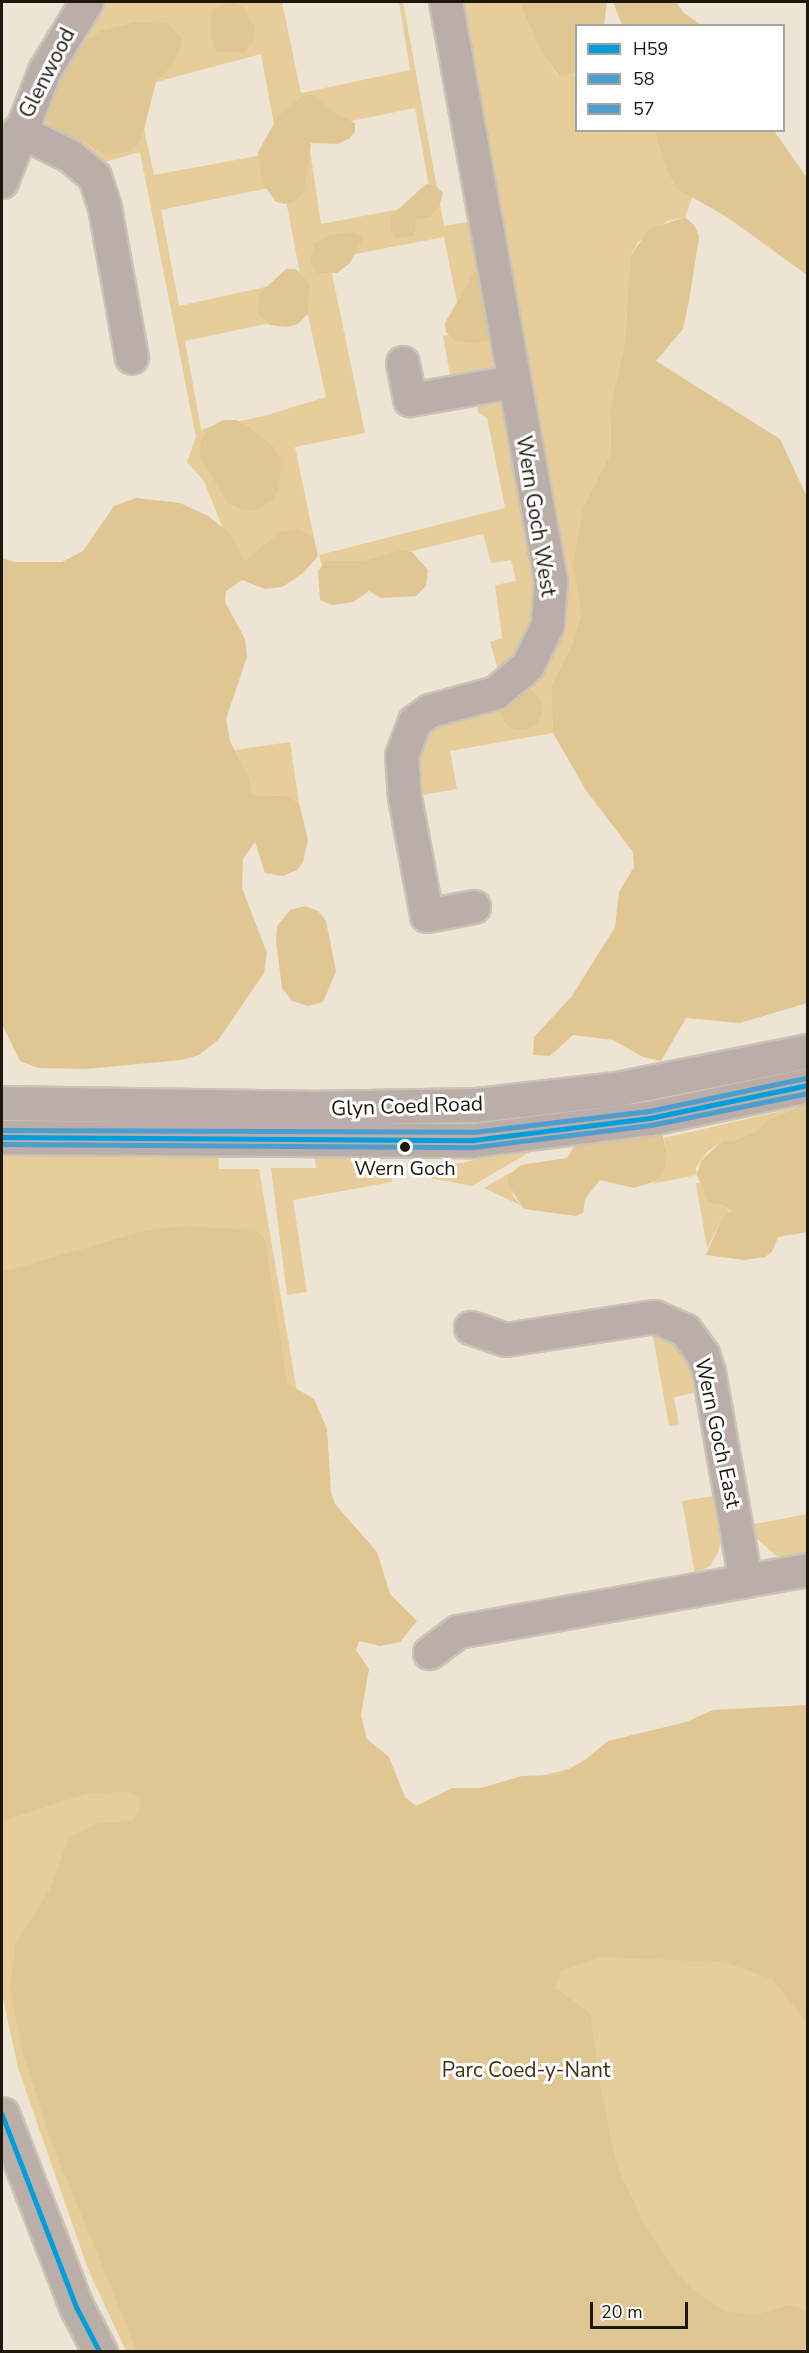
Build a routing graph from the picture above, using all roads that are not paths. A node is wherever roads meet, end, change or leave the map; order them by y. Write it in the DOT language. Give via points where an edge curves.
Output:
graph roads {
  1 [pos="87,2"];
  2 [pos="446,2"];
  3 [pos="19,131"];
  4 [pos="2,182"];
  5 [pos="132,358"];
  6 [pos="403,363"];
  7 [pos="513,382"];
  8 [pos="474,907"];
  9 [pos="807,1051"];
  10 [pos="807,1085"];
  11 [pos="2,1103"];
  12 [pos="2,1137"];
  13 [pos="471,1328"];
  14 [pos="807,1570"];
  15 [pos="746,1581"];
  16 [pos="430,1653"];
  17 [pos="2,2114"];
  18 [pos="100,2352"];
  1 -- 3 [label="street, Glenwood" via="45,71"];
  2 -- 7 [label="street, Wern Goch West"];
  3 -- 4 [label="street, Glenwood"];
  3 -- 5 [label="street" via="70,156 95,177 105,208"];
  6 -- 7 [label="street" via="410,400"];
  7 -- 8 [label="street, Wern Goch West" via="551,581 548,625 541,644 515,679 496,693 430,711 415,723 402,756 405,798 427,916"];
  9 -- 11 [label="street, Glyn Coed Road" via="616,1089 477,1105 309,1108"];
  10 -- 12 [label="street, Glyn Coed Road" via="650,1118 473,1140"];
  13 -- 15 [label="street, Wern Goch East" via="506,1340 655,1317 686,1331 703,1354 709,1372"];
  14 -- 15 [label="street"];
  15 -- 16 [label="street" via="458,1632"];
  17 -- 18 [label="street" via="77,2308"];
}
